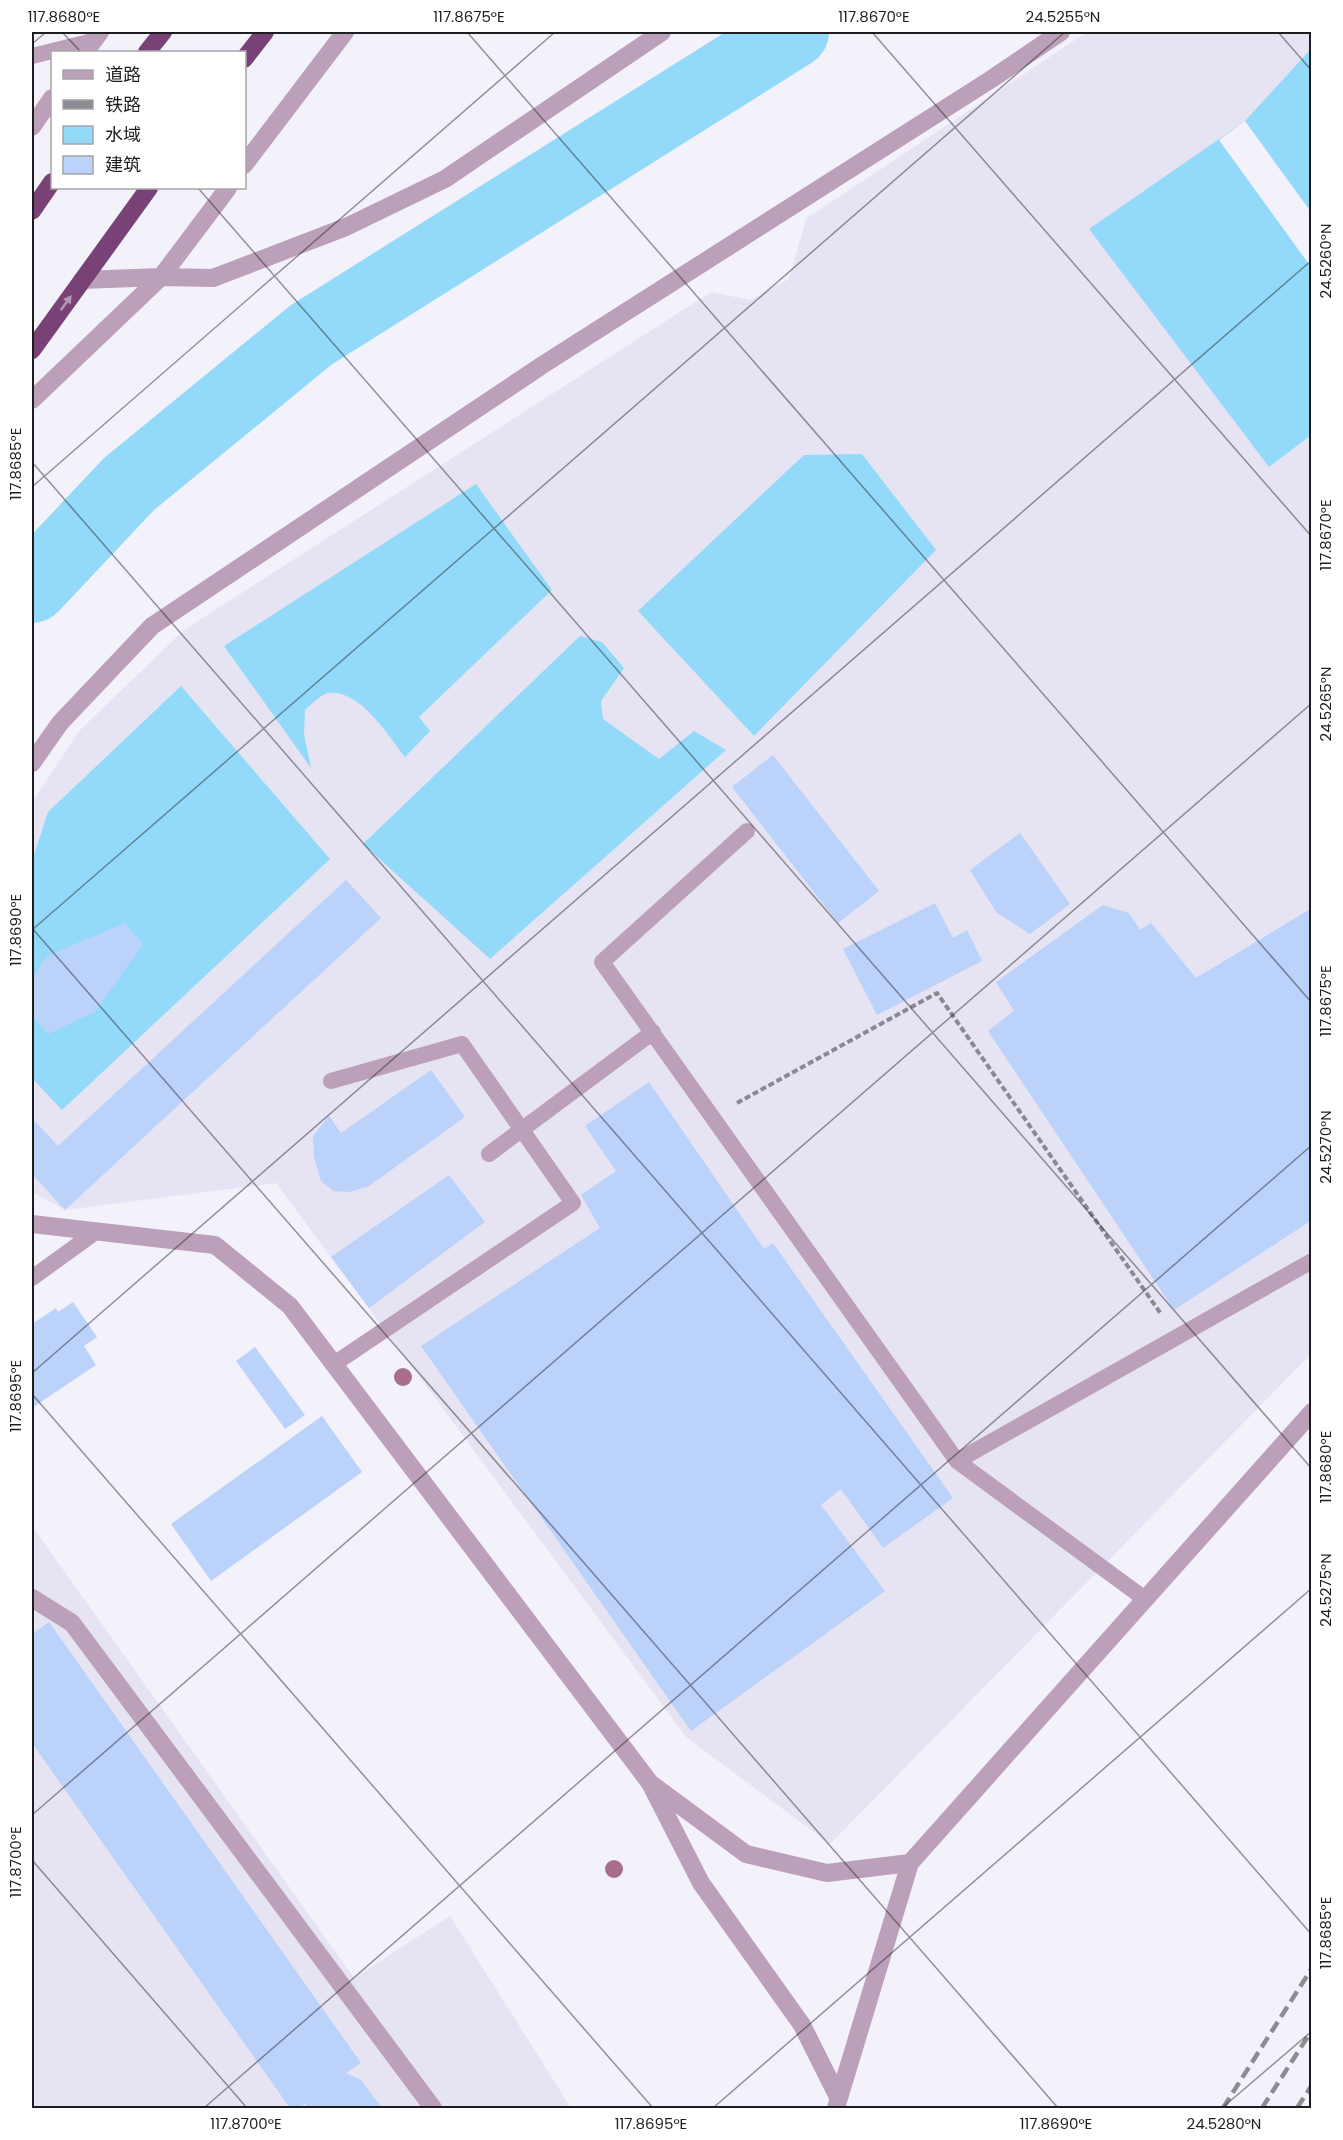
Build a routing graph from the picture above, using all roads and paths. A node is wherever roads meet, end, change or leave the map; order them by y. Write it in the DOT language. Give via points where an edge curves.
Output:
graph roads {
  1 [pos="163,32"];
  2 [pos="265,32"];
  3 [pos="345,32"];
  4 [pos="662,32"];
  5 [pos="1061,32"];
  6 [pos="93,42"];
  7 [pos="54,51"];
  8 [pos="148,51"];
  9 [pos="51,52"];
  10 [pos="32,56"];
  11 [pos="246,56"];
  12 [pos="51,99"];
  13 [pos="32,127"];
  14 [pos="246,162"];
  15 [pos="51,183"];
  16 [pos="148,189"];
  17 [pos="227,189"];
  18 [pos="32,211"];
  19 [pos="161,277"];
  20 [pos="82,280"];
  21 [pos="32,350"];
  22 [pos="32,400"];
  23 [pos="32,763"];
  24 [pos="747,831"];
  25 [pos="653,1032"];
  26 [pos="331,1081"];
  27 [pos="713,1117"];
  28 [pos="521,1129"];
  29 [pos="489,1154"];
  30 [pos="32,1224"];
  31 [pos="97,1231"];
  32 [pos="1311,1261"];
  33 [pos="32,1278"];
  34 [pos="1177,1336"];
  35 [pos="334,1364"];
  36 [pos="1311,1412"];
  37 [pos="957,1461"];
  38 [pos="32,1598"];
  39 [pos="1145,1599"];
  40 [pos="650,1783"];
  41 [pos="910,1863"];
  42 [pos="837,2103"];
  43 [pos="433,2109"];
  1 -- 8 [label="highway"];
  2 -- 11 [label="highway"];
  3 -- 14 [label="street"];
  4 -- 19 [label="street" via="445,179 346,227 213,278"];
  5 -- 23 [label="street" via="543,364 152,626 60,723"];
  6 -- 7 [label="lane"];
  9 -- 10 [label="lane"];
  12 -- 13 [label="street"];
  15 -- 18 [label="highway"];
  16 -- 20 [label="highway"];
  17 -- 19 [label="street"];
  19 -- 20 [label="street"];
  19 -- 22 [label="street"];
  21 -- 20 [label="highway, one-way"];
  24 -- 25 [label="lane" via="602,962"];
  25 -- 27 [label="lane"];
  25 -- 28 [label="lane"];
  26 -- 28 [label="lane" via="462,1044"];
  27 -- 34 [label="path" via="937,993"];
  27 -- 37 [label="lane"];
  28 -- 29 [label="lane"];
  28 -- 35 [label="lane" via="573,1203"];
  30 -- 31 [label="street"];
  31 -- 33 [label="lane"];
  31 -- 35 [label="street" via="215,1245 290,1305"];
  32 -- 34 [label="lane"];
  34 -- 37 [label="lane"];
  35 -- 40 [label="street"];
  36 -- 39 [label="street"];
  37 -- 39 [label="lane"];
  38 -- 43 [label="street" via="72,1623"];
  39 -- 41 [label="street"];
  40 -- 41 [label="street" via="746,1854 826,1872"];
  40 -- 42 [label="street" via="701,1883 802,2025"];
  41 -- 42 [label="street"];
}
